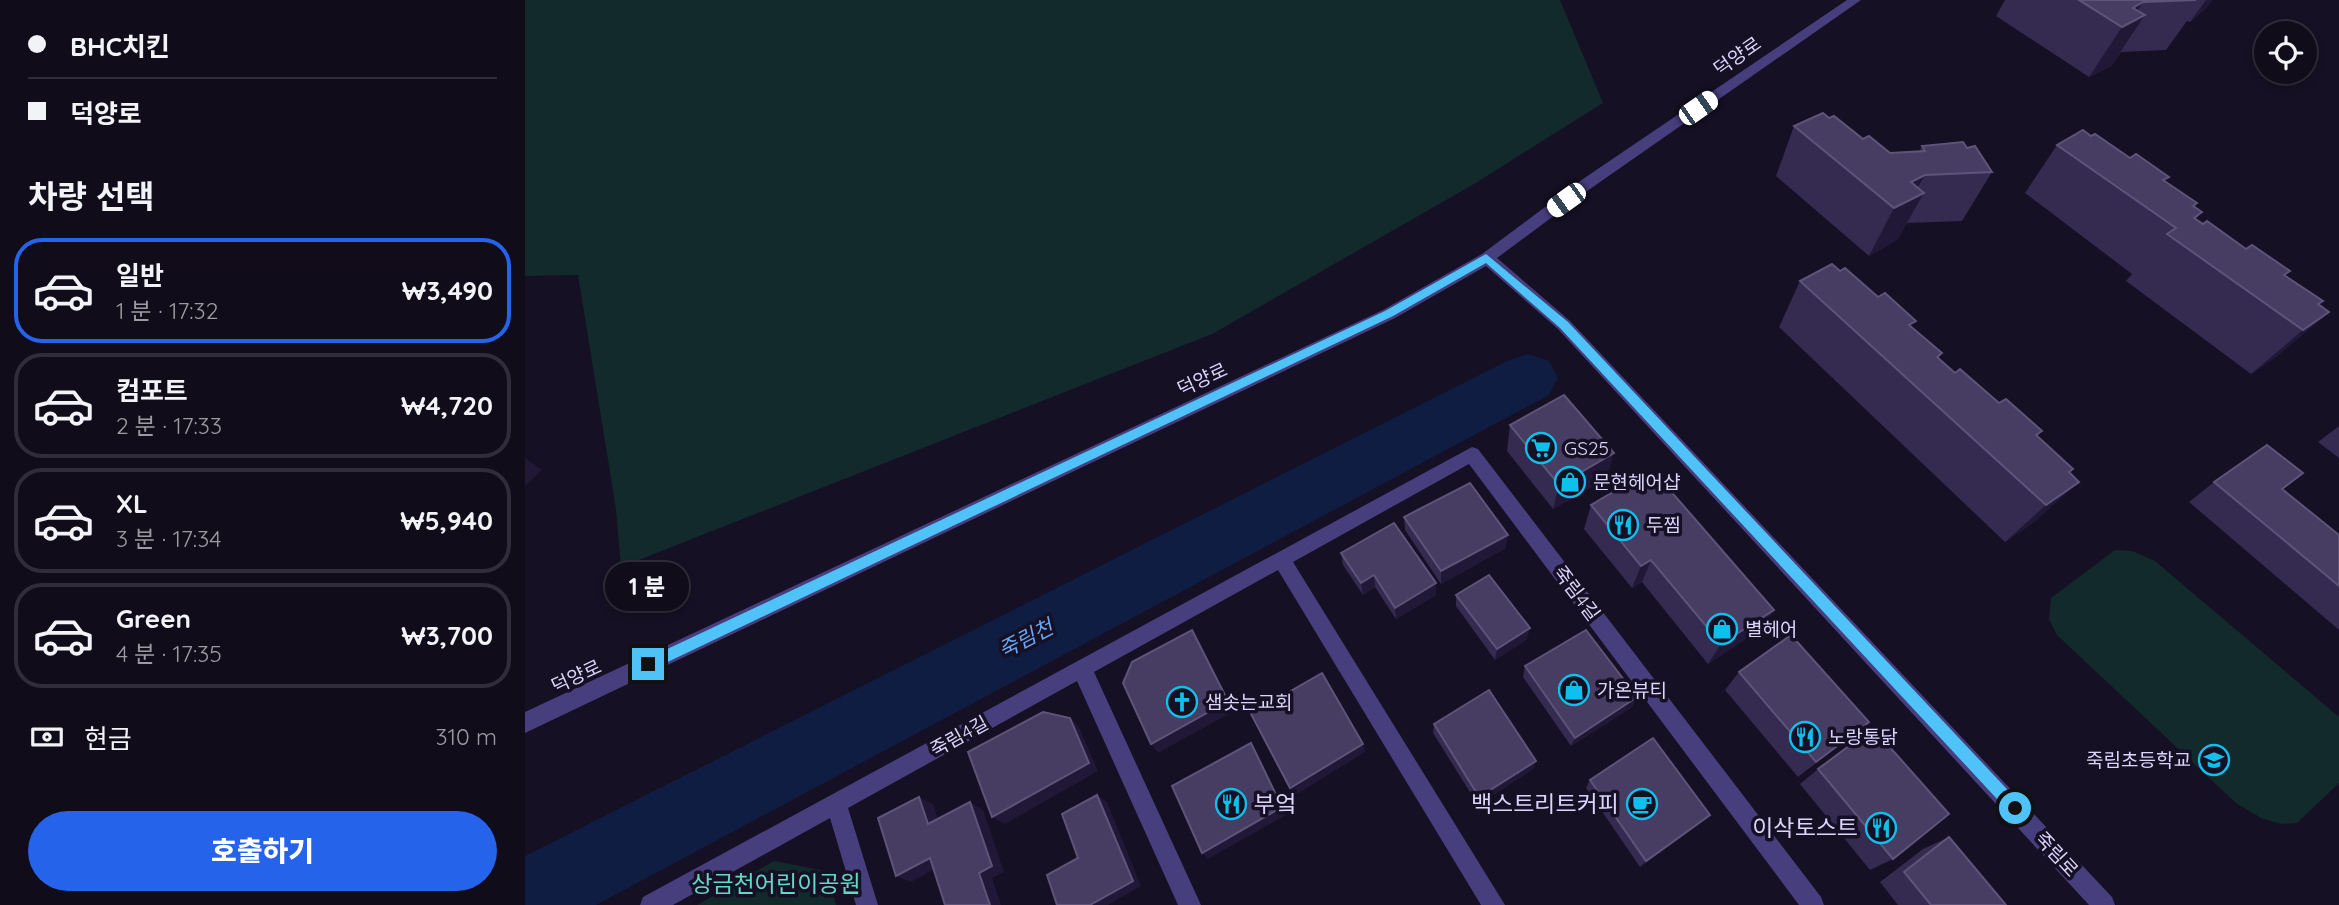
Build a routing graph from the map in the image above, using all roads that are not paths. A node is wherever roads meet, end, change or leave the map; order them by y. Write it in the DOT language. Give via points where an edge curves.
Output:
graph roads {
  1 [pos="1855,0"];
  2 [pos="1486,258"];
  3 [pos="1281,559"];
  4 [pos="1082,669"];
  5 [pos="525,723"];
  6 [pos="837,803"];
  7 [pos="651,905"];
  8 [pos="867,905"];
  9 [pos="1190,905"];
  10 [pos="1494,905"];
  11 [pos="1813,905"];
  12 [pos="2104,905"];
  1 -- 2 [label="street, 덕양로"];
  2 -- 5 [label="street, 덕양로" via="1389,314"];
  2 -- 12 [label="street, 죽림로" via="1564,325"];
  3 -- 4 [label="street, 죽림4길"];
  3 -- 10 [label="street"];
  3 -- 11 [label="street, 죽림4길" via="1472,454"];
  4 -- 6 [label="street, 죽림4길"];
  4 -- 9 [label="street"];
  6 -- 7 [label="street, 죽림4길"];
  6 -- 8 [label="street"];
}
